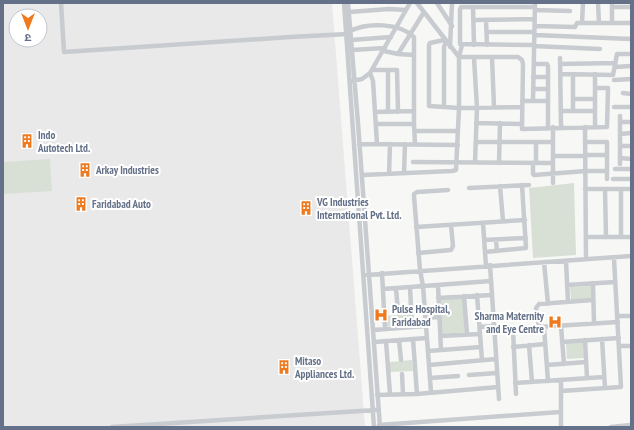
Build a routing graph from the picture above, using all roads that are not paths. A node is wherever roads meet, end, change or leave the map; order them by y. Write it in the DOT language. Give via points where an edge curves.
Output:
graph roads {
  1 [pos="61,3"];
  2 [pos="344,3"];
  3 [pos="348,3"];
  4 [pos="410,3"];
  5 [pos="417,3"];
  6 [pos="437,3"];
  7 [pos="452,3"];
  8 [pos="583,3"];
  9 [pos="598,3"];
  10 [pos="466,5"];
  11 [pos="492,5"];
  12 [pos="612,5"];
  13 [pos="477,6"];
  14 [pos="535,7"];
  15 [pos="631,7"];
  16 [pos="406,10"];
  17 [pos="570,11"];
  18 [pos="348,12"];
  19 [pos="424,12"];
  20 [pos="535,19"];
  21 [pos="474,20"];
  22 [pos="486,20"];
  23 [pos="582,22"];
  24 [pos="599,23"];
  25 [pos="612,23"];
  26 [pos="631,23"];
  27 [pos="452,26"];
  28 [pos="534,26"];
  29 [pos="396,28"];
  30 [pos="486,32"];
  31 [pos="349,33"];
  32 [pos="411,34"];
  33 [pos="534,34"];
  34 [pos="391,37"];
  35 [pos="631,39"];
  36 [pos="351,40"];
  37 [pos="445,41"];
  38 [pos="462,44"];
  39 [pos="474,44"];
  40 [pos="487,44"];
  41 [pos="534,46"];
  42 [pos="450,47"];
  43 [pos="384,49"];
  44 [pos="600,49"];
  45 [pos="352,50"];
  46 [pos="398,54"];
  47 [pos="631,54"];
  48 [pos="414,55"];
  49 [pos="459,57"];
  50 [pos="492,57"];
  51 [pos="474,58"];
  52 [pos="560,58"];
  53 [pos="534,64"];
  54 [pos="560,64"];
  55 [pos="615,65"];
  56 [pos="631,66"];
  57 [pos="388,70"];
  58 [pos="371,72"];
  59 [pos="560,74"];
  60 [pos="573,74"];
  61 [pos="595,74"];
  62 [pos="533,77"];
  63 [pos="548,77"];
  64 [pos="631,79"];
  65 [pos="614,80"];
  66 [pos="355,81"];
  67 [pos="349,82"];
  68 [pos="595,88"];
  69 [pos="533,89"];
  70 [pos="548,90"];
  71 [pos="623,94"];
  72 [pos="631,94"];
  73 [pos="573,99"];
  74 [pos="595,99"];
  75 [pos="522,101"];
  76 [pos="533,101"];
  77 [pos="548,101"];
  78 [pos="444,107"];
  79 [pos="494,107"];
  80 [pos="522,107"];
  81 [pos="614,107"];
  82 [pos="631,107"];
  83 [pos="459,108"];
  84 [pos="476,108"];
  85 [pos="414,111"];
  86 [pos="561,111"];
  87 [pos="572,111"];
  88 [pos="595,111"];
  89 [pos="375,112"];
  90 [pos="388,112"];
  91 [pos="398,112"];
  92 [pos="620,116"];
  93 [pos="620,122"];
  94 [pos="631,122"];
  95 [pos="476,123"];
  96 [pos="500,123"];
  97 [pos="376,124"];
  98 [pos="414,124"];
  99 [pos="521,124"];
  100 [pos="561,127"];
  101 [pos="586,127"];
  102 [pos="595,127"];
  103 [pos="551,128"];
  104 [pos="458,130"];
  105 [pos="415,131"];
  106 [pos="631,133"];
  107 [pos="620,134"];
  108 [pos="476,142"];
  109 [pos="499,142"];
  110 [pos="536,142"];
  111 [pos="553,142"];
  112 [pos="586,142"];
  113 [pos="360,144"];
  114 [pos="377,144"];
  115 [pos="390,144"];
  116 [pos="405,144"];
  117 [pos="415,144"];
  118 [pos="458,145"];
  119 [pos="620,146"];
  120 [pos="631,146"];
  121 [pos="586,155"];
  122 [pos="607,155"];
  123 [pos="553,156"];
  124 [pos="620,158"];
  125 [pos="631,159"];
  126 [pos="413,162"];
  127 [pos="457,162"];
  128 [pos="475,162"];
  129 [pos="499,163"];
  130 [pos="534,163"];
  131 [pos="553,163"];
  132 [pos="620,164"];
  133 [pos="615,169"];
  134 [pos="631,170"];
  135 [pos="586,171"];
  136 [pos="607,171"];
  137 [pos="404,173"];
  138 [pos="553,173"];
  139 [pos="390,174"];
  140 [pos="362,175"];
  141 [pos="607,179"];
  142 [pos="613,179"];
  143 [pos="631,179"];
  144 [pos="553,183"];
  145 [pos="522,185"];
  146 [pos="530,185"];
  147 [pos="500,186"];
  148 [pos="469,188"];
  149 [pos="585,189"];
  150 [pos="605,189"];
  151 [pos="621,189"];
  152 [pos="631,189"];
  153 [pos="448,190"];
  154 [pos="525,220"];
  155 [pos="503,221"];
  156 [pos="483,223"];
  157 [pos="451,225"];
  158 [pos="416,228"];
  159 [pos="586,237"];
  160 [pos="606,237"];
  161 [pos="621,237"];
  162 [pos="631,237"];
  163 [pos="526,238"];
  164 [pos="484,240"];
  165 [pos="496,240"];
  166 [pos="497,251"];
  167 [pos="418,252"];
  168 [pos="485,252"];
  169 [pos="631,256"];
  170 [pos="614,258"];
  171 [pos="586,259"];
  172 [pos="566,260"];
  173 [pos="544,262"];
  174 [pos="488,266"];
  175 [pos="420,270"];
  176 [pos="382,273"];
  177 [pos="369,274"];
  178 [pos="363,275"];
  179 [pos="491,281"];
  180 [pos="615,282"];
  181 [pos="593,283"];
  182 [pos="438,285"];
  183 [pos="567,285"];
  184 [pos="423,286"];
  185 [pos="410,287"];
  186 [pos="383,288"];
  187 [pos="396,288"];
  188 [pos="477,295"];
  189 [pos="492,295"];
  190 [pos="464,296"];
  191 [pos="438,298"];
  192 [pos="593,300"];
  193 [pos="568,302"];
  194 [pos="548,304"];
  195 [pos="398,312"];
  196 [pos="631,315"];
  197 [pos="617,316"];
  198 [pos="439,317"];
  199 [pos="426,318"];
  200 [pos="618,322"];
  201 [pos="594,323"];
  202 [pos="426,326"];
  203 [pos="561,326"];
  204 [pos="412,327"];
  205 [pos="480,327"];
  206 [pos="541,327"];
  207 [pos="494,328"];
  208 [pos="385,329"];
  209 [pos="373,330"];
  210 [pos="513,330"];
  211 [pos="467,334"];
  212 [pos="480,334"];
  213 [pos="440,336"];
  214 [pos="427,338"];
  215 [pos="619,338"];
  216 [pos="413,339"];
  217 [pos="602,339"];
  218 [pos="400,340"];
  219 [pos="585,340"];
  220 [pos="386,341"];
  221 [pos="374,342"];
  222 [pos="562,342"];
  223 [pos="546,344"];
  224 [pos="529,345"];
  225 [pos="619,346"];
  226 [pos="631,346"];
  227 [pos="481,347"];
  228 [pos="513,347"];
  229 [pos="441,350"];
  230 [pos="428,351"];
  231 [pos="496,359"];
  232 [pos="401,360"];
  233 [pos="482,360"];
  234 [pos="586,362"];
  235 [pos="564,364"];
  236 [pos="429,365"];
  237 [pos="547,365"];
  238 [pos="497,373"];
  239 [pos="402,374"];
  240 [pos="470,375"];
  241 [pos="458,376"];
  242 [pos="604,377"];
  243 [pos="430,378"];
  244 [pos="587,378"];
  245 [pos="561,380"];
  246 [pos="548,381"];
  247 [pos="532,382"];
  248 [pos="515,383"];
  249 [pos="498,387"];
  250 [pos="605,388"];
  251 [pos="561,391"];
  252 [pos="431,392"];
  253 [pos="390,394"];
  254 [pos="403,394"];
  255 [pos="417,394"];
  256 [pos="516,394"];
  257 [pos="377,395"];
  258 [pos="499,399"];
  259 [pos="376,408"];
  260 [pos="560,412"];
  261 [pos="444,420"];
  262 [pos="397,425"];
  263 [pos="380,426"];
  264 [pos="628,426"];
  265 [pos="112,427"];
  266 [pos="374,427"];
  267 [pos="445,427"];
  268 [pos="561,427"];
  269 [pos="611,427"];
  1 -- 31 [label="street" via="64,52"];
  2 -- 31 [label="street"];
  3 -- 18 [label="street"];
  4 -- 16 [label="street"];
  5 -- 19 [label="street"];
  6 -- 27 [label="street"];
  7 -- 27 [label="street"];
  8 -- 23 [label="street"];
  9 -- 24 [label="street"];
  10 -- 13 [label="street"];
  10 -- 38 [label="street" via="460,10"];
  11 -- 13 [label="street"];
  11 -- 14 [label="street"];
  12 -- 15 [label="street"];
  12 -- 25 [label="street"];
  13 -- 21 [label="street"];
  14 -- 17 [label="street"];
  14 -- 20 [label="street"];
  16 -- 18 [label="street"];
  16 -- 29 [label="street"];
  18 -- 31 [label="street"];
  19 -- 32 [label="street"];
  19 -- 37 [label="street"];
  20 -- 22 [label="street"];
  20 -- 28 [label="street"];
  21 -- 22 [label="street"];
  21 -- 39 [label="street"];
  22 -- 30 [label="street"];
  23 -- 24 [label="street"];
  23 -- 28 [label="street" via="575,26"];
  24 -- 25 [label="street"];
  25 -- 26 [label="street"];
  27 -- 42 [label="street"];
  28 -- 33 [label="street"];
  29 -- 31 [label="street" via="388,25 357,27"];
  29 -- 32 [label="street"];
  29 -- 34 [label="street"];
  30 -- 33 [label="street"];
  30 -- 40 [label="street"];
  31 -- 36 [label="street"];
  31 -- 67 [label="street"];
  32 -- 46 [label="street"];
  32 -- 48 [label="street" via="414,37"];
  33 -- 35 [label="street"];
  33 -- 41 [label="street"];
  34 -- 36 [label="street"];
  34 -- 43 [label="street"];
  36 -- 45 [label="street"];
  37 -- 42 [label="street"];
  37 -- 78 [label="street"];
  37 -- 78 [label="street" via="429,45 428,105"];
  38 -- 39 [label="street"];
  38 -- 49 [label="street"];
  39 -- 40 [label="street"];
  40 -- 41 [label="street"];
  41 -- 44 [label="street"];
  41 -- 53 [label="street"];
  42 -- 49 [label="street"];
  43 -- 45 [label="street"];
  43 -- 46 [label="street"];
  43 -- 58 [label="street"];
  45 -- 66 [label="street"];
  46 -- 48 [label="street"];
  47 -- 55 [label="street" via="617,54"];
  48 -- 85 [label="street"];
  49 -- 51 [label="street"];
  49 -- 83 [label="street"];
  50 -- 51 [label="street"];
  50 -- 75 [label="street" via="518,57 522,60"];
  50 -- 79 [label="street"];
  51 -- 84 [label="street"];
  52 -- 54 [label="street"];
  53 -- 62 [label="street"];
  53 -- 63 [label="street" via="548,65"];
  54 -- 55 [label="street"];
  54 -- 59 [label="street"];
  55 -- 56 [label="street"];
  55 -- 61 [label="street" via="613,75"];
  57 -- 58 [label="street"];
  57 -- 90 [label="street"];
  57 -- 91 [label="street" via="398,72"];
  58 -- 66 [label="street"];
  58 -- 89 [label="street"];
  59 -- 60 [label="street"];
  59 -- 86 [label="street"];
  60 -- 61 [label="street"];
  60 -- 73 [label="street"];
  61 -- 68 [label="street"];
  62 -- 63 [label="street"];
  62 -- 69 [label="street"];
  63 -- 70 [label="street"];
  64 -- 65 [label="street"];
  66 -- 67 [label="street"];
  66 -- 113 [label="street"];
  67 -- 178 [label="street"];
  68 -- 74 [label="street"];
  68 -- 102 [label="street" via="608,88 607,126"];
  69 -- 70 [label="street"];
  69 -- 76 [label="street"];
  70 -- 77 [label="street"];
  71 -- 72 [label="street"];
  73 -- 74 [label="street"];
  73 -- 87 [label="street"];
  74 -- 88 [label="street"];
  75 -- 76 [label="street"];
  75 -- 80 [label="street"];
  76 -- 77 [label="street"];
  77 -- 103 [label="street"];
  78 -- 83 [label="street"];
  79 -- 80 [label="street"];
  79 -- 84 [label="street"];
  80 -- 99 [label="street"];
  81 -- 82 [label="street"];
  83 -- 84 [label="street"];
  83 -- 104 [label="street"];
  84 -- 95 [label="street"];
  85 -- 91 [label="street"];
  85 -- 98 [label="street"];
  86 -- 87 [label="street"];
  86 -- 100 [label="street"];
  87 -- 88 [label="street"];
  88 -- 102 [label="street"];
  89 -- 90 [label="street"];
  89 -- 97 [label="street"];
  90 -- 91 [label="street"];
  92 -- 93 [label="street"];
  93 -- 94 [label="street"];
  93 -- 107 [label="street"];
  95 -- 96 [label="street"];
  95 -- 108 [label="street"];
  96 -- 99 [label="street"];
  96 -- 109 [label="street"];
  97 -- 98 [label="street"];
  97 -- 114 [label="street"];
  98 -- 105 [label="street"];
  99 -- 103 [label="street" via="522,129"];
  100 -- 101 [label="street"];
  100 -- 103 [label="street"];
  101 -- 102 [label="street"];
  101 -- 112 [label="street"];
  103 -- 111 [label="street"];
  104 -- 105 [label="street"];
  104 -- 118 [label="street"];
  105 -- 117 [label="street"];
  106 -- 107 [label="street"];
  107 -- 119 [label="street"];
  108 -- 109 [label="street"];
  108 -- 128 [label="street"];
  109 -- 110 [label="street"];
  109 -- 129 [label="street"];
  110 -- 111 [label="street"];
  110 -- 130 [label="street"];
  111 -- 123 [label="street"];
  112 -- 121 [label="street"];
  112 -- 122 [label="street" via="607,142"];
  113 -- 114 [label="street"];
  113 -- 140 [label="street"];
  114 -- 115 [label="street"];
  115 -- 116 [label="street"];
  115 -- 139 [label="street"];
  116 -- 117 [label="street"];
  116 -- 137 [label="street"];
  117 -- 118 [label="street"];
  118 -- 127 [label="street"];
  119 -- 120 [label="street"];
  119 -- 124 [label="street"];
  121 -- 122 [label="street"];
  121 -- 123 [label="street"];
  121 -- 135 [label="street"];
  122 -- 136 [label="street"];
  123 -- 131 [label="street"];
  124 -- 125 [label="street"];
  124 -- 132 [label="street"];
  126 -- 127 [label="street"];
  127 -- 128 [label="street"];
  127 -- 137 [label="street" via="454,171"];
  128 -- 129 [label="street"];
  129 -- 130 [label="street"];
  130 -- 131 [label="street"];
  130 -- 138 [label="street" via="534,175"];
  131 -- 138 [label="street"];
  133 -- 134 [label="street"];
  135 -- 136 [label="street"];
  135 -- 138 [label="street"];
  135 -- 149 [label="street"];
  136 -- 141 [label="street"];
  137 -- 139 [label="street"];
  138 -- 144 [label="street"];
  139 -- 140 [label="street"];
  140 -- 177 [label="street"];
  142 -- 143 [label="street"];
  145 -- 146 [label="street"];
  145 -- 147 [label="street"];
  145 -- 154 [label="street"];
  147 -- 148 [label="street"];
  147 -- 155 [label="street"];
  149 -- 150 [label="street"];
  149 -- 159 [label="street"];
  150 -- 151 [label="street"];
  150 -- 160 [label="street"];
  151 -- 152 [label="street"];
  151 -- 161 [label="street"];
  153 -- 158 [label="street" via="414,194"];
  154 -- 155 [label="street"];
  154 -- 163 [label="street"];
  155 -- 156 [label="street"];
  156 -- 157 [label="street"];
  156 -- 164 [label="street"];
  157 -- 158 [label="street"];
  157 -- 167 [label="street" via="451,250"];
  158 -- 167 [label="street"];
  159 -- 160 [label="street"];
  159 -- 171 [label="street"];
  160 -- 161 [label="street"];
  161 -- 162 [label="street"];
  163 -- 165 [label="street"];
  163 -- 166 [label="street" via="525,249"];
  164 -- 165 [label="street"];
  164 -- 168 [label="street"];
  165 -- 166 [label="street"];
  166 -- 168 [label="street"];
  167 -- 175 [label="street"];
  168 -- 174 [label="street"];
  169 -- 170 [label="street"];
  170 -- 171 [label="street"];
  170 -- 180 [label="street"];
  171 -- 172 [label="street"];
  172 -- 173 [label="street"];
  172 -- 183 [label="street"];
  173 -- 174 [label="street"];
  173 -- 194 [label="street"];
  174 -- 175 [label="street"];
  174 -- 179 [label="street"];
  175 -- 176 [label="street"];
  175 -- 184 [label="street"];
  176 -- 177 [label="street"];
  176 -- 186 [label="street"];
  177 -- 178 [label="street"];
  177 -- 209 [label="street"];
  178 -- 259 [label="street"];
  179 -- 182 [label="street"];
  179 -- 189 [label="street"];
  180 -- 181 [label="street"];
  180 -- 197 [label="street"];
  181 -- 183 [label="street"];
  181 -- 192 [label="street"];
  182 -- 184 [label="street"];
  182 -- 191 [label="street"];
  183 -- 193 [label="street"];
  184 -- 185 [label="street"];
  184 -- 199 [label="street"];
  185 -- 187 [label="street"];
  185 -- 204 [label="street"];
  186 -- 187 [label="street"];
  186 -- 208 [label="street"];
  187 -- 195 [label="street"];
  188 -- 189 [label="street"];
  188 -- 190 [label="street"];
  188 -- 205 [label="street"];
  189 -- 207 [label="street"];
  190 -- 191 [label="street"];
  190 -- 211 [label="street"];
  191 -- 198 [label="street"];
  192 -- 193 [label="street"];
  192 -- 201 [label="street"];
  193 -- 194 [label="street"];
  194 -- 206 [label="street" via="537,306"];
  196 -- 197 [label="street"];
  197 -- 200 [label="street"];
  198 -- 199 [label="street"];
  198 -- 213 [label="street"];
  199 -- 202 [label="street"];
  200 -- 201 [label="street"];
  200 -- 215 [label="street"];
  201 -- 203 [label="street"];
  202 -- 204 [label="street"];
  202 -- 214 [label="street"];
  203 -- 206 [label="street"];
  203 -- 222 [label="street"];
  204 -- 208 [label="street"];
  205 -- 207 [label="street"];
  205 -- 212 [label="street"];
  206 -- 210 [label="street"];
  206 -- 223 [label="street"];
  207 -- 210 [label="street"];
  207 -- 231 [label="street"];
  208 -- 209 [label="street"];
  209 -- 221 [label="street"];
  210 -- 228 [label="street"];
  211 -- 212 [label="street"];
  211 -- 213 [label="street"];
  212 -- 227 [label="street"];
  213 -- 229 [label="street"];
  214 -- 216 [label="street"];
  214 -- 230 [label="street"];
  215 -- 217 [label="street"];
  215 -- 225 [label="street"];
  216 -- 218 [label="street"];
  216 -- 255 [label="street"];
  217 -- 219 [label="street"];
  217 -- 242 [label="street"];
  218 -- 220 [label="street"];
  218 -- 232 [label="street"];
  219 -- 222 [label="street"];
  219 -- 234 [label="street"];
  220 -- 221 [label="street"];
  220 -- 253 [label="street"];
  221 -- 257 [label="street"];
  222 -- 235 [label="street"];
  223 -- 224 [label="street"];
  223 -- 237 [label="street"];
  224 -- 228 [label="street"];
  224 -- 247 [label="street"];
  225 -- 226 [label="street"];
  225 -- 250 [label="street" via="621,387"];
  227 -- 229 [label="street"];
  227 -- 233 [label="street"];
  228 -- 248 [label="street"];
  229 -- 230 [label="street"];
  230 -- 236 [label="street"];
  231 -- 233 [label="street"];
  231 -- 238 [label="street"];
  233 -- 236 [label="street"];
  234 -- 235 [label="street"];
  234 -- 244 [label="street"];
  235 -- 237 [label="street"];
  236 -- 243 [label="street"];
  237 -- 246 [label="street"];
  238 -- 240 [label="street"];
  238 -- 249 [label="street"];
  239 -- 254 [label="street"];
  241 -- 243 [label="street"];
  242 -- 244 [label="street"];
  242 -- 250 [label="street"];
  243 -- 252 [label="street"];
  244 -- 245 [label="street"];
  245 -- 246 [label="street"];
  245 -- 251 [label="street"];
  246 -- 247 [label="street"];
  247 -- 248 [label="street"];
  248 -- 256 [label="street"];
  249 -- 252 [label="street"];
  249 -- 258 [label="street"];
  250 -- 251 [label="street"];
  251 -- 260 [label="street"];
  252 -- 255 [label="street"];
  253 -- 254 [label="street"];
  253 -- 257 [label="street"];
  254 -- 255 [label="street"];
  257 -- 259 [label="street"];
  259 -- 263 [label="street"];
  259 -- 265 [label="street"];
  259 -- 266 [label="street"];
  260 -- 261 [label="street"];
  260 -- 268 [label="street"];
  261 -- 262 [label="street"];
  261 -- 267 [label="street"];
  262 -- 263 [label="street"];
  264 -- 269 [label="street"];
}
